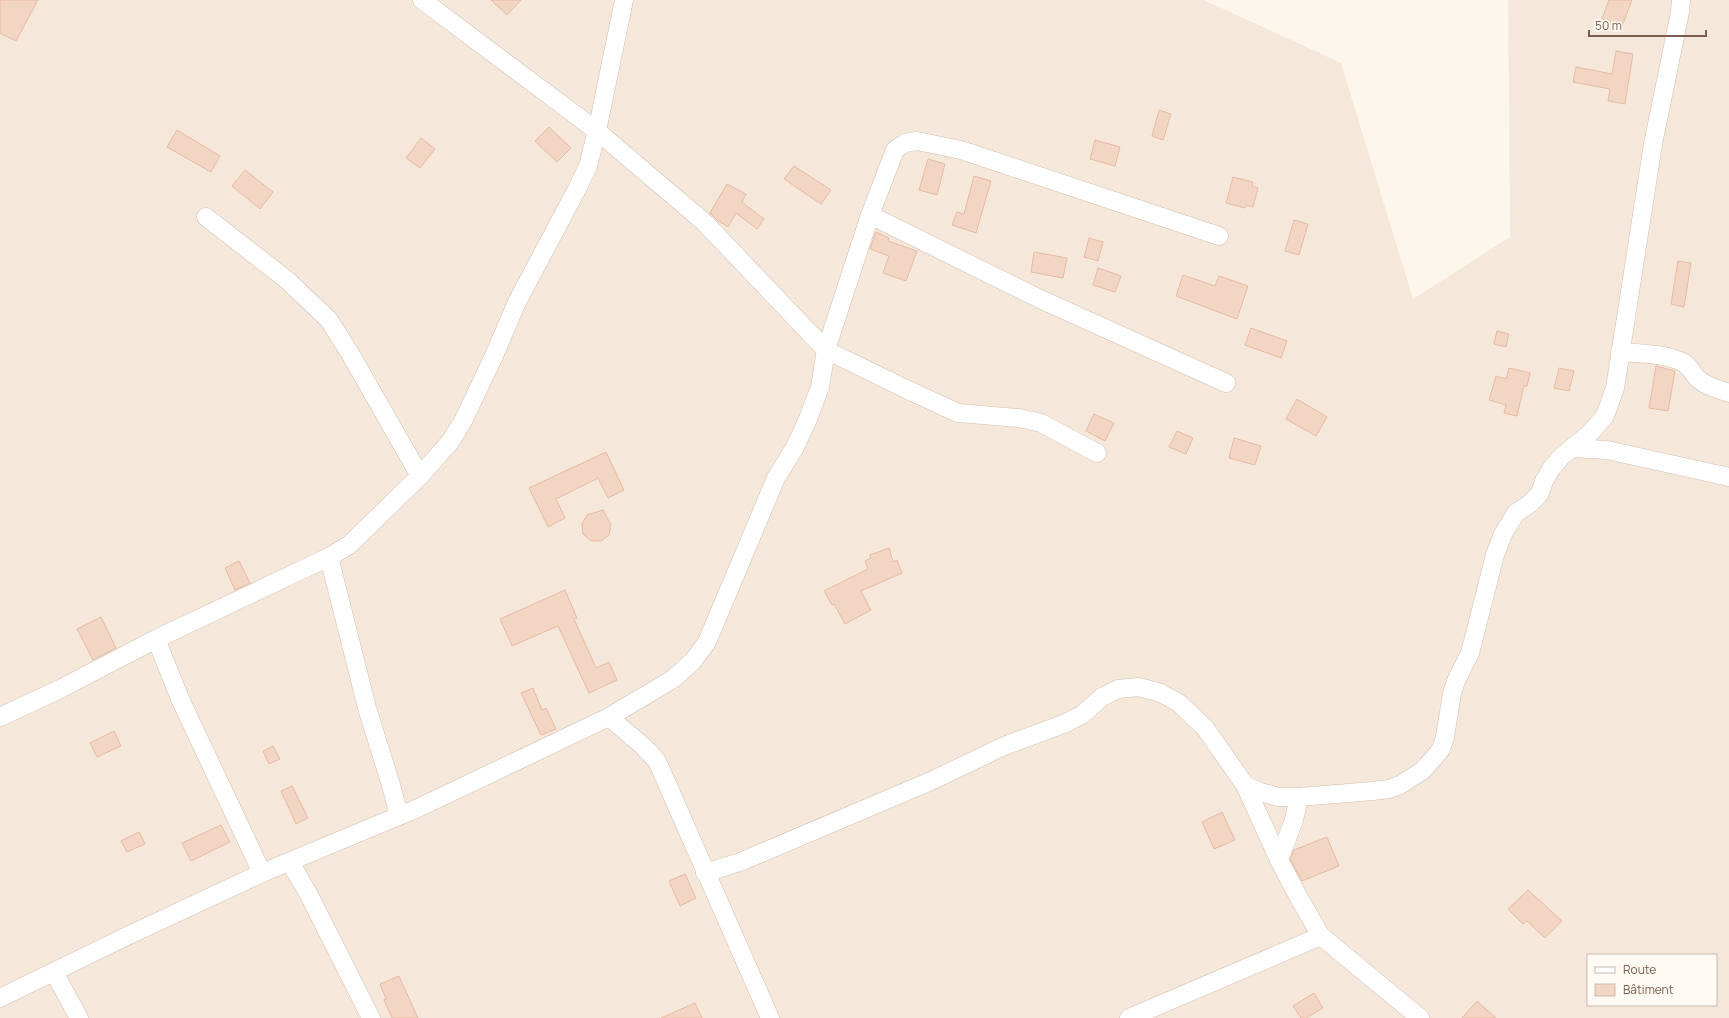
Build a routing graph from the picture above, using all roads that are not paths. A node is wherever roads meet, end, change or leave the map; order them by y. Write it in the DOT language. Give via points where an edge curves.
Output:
graph roads {
  1 [pos="422,0"];
  2 [pos="624,0"];
  3 [pos="1681,0"];
  4 [pos="597,131"];
  5 [pos="870,215"];
  6 [pos="206,217"];
  7 [pos="1220,236"];
  8 [pos="826,350"];
  9 [pos="1620,352"];
  10 [pos="1226,383"];
  11 [pos="1729,393"];
  12 [pos="1572,448"];
  13 [pos="1097,453"];
  14 [pos="420,476"];
  15 [pos="1729,477"];
  16 [pos="329,557"];
  17 [pos="156,639"];
  18 [pos="0,717"];
  19 [pos="609,717"];
  20 [pos="1245,785"];
  21 [pos="1299,797"];
  22 [pos="399,816"];
  23 [pos="1279,860"];
  24 [pos="290,862"];
  25 [pos="262,873"];
  26 [pos="705,873"];
  27 [pos="1321,936"];
  28 [pos="54,972"];
  29 [pos="0,998"];
  30 [pos="79,1018"];
  31 [pos="371,1018"];
  32 [pos="770,1018"];
  33 [pos="1130,1018"];
  34 [pos="1420,1018"];
  1 -- 4 [label="street"];
  2 -- 4 [label="street"];
  3 -- 9 [label="street" via="1654,144"];
  4 -- 8 [label="street" via="704,222"];
  4 -- 14 [label="street" via="588,166 517,302 463,421 450,442"];
  5 -- 7 [label="street" via="895,150 905,143 917,141 961,150"];
  5 -- 8 [label="street"];
  5 -- 10 [label="street" via="1040,298"];
  6 -- 14 [label="street" via="287,280 329,320"];
  8 -- 13 [label="street" via="958,413 1019,418 1041,423"];
  8 -- 19 [label="street" via="820,387 808,419 776,478 707,642 693,662 673,679"];
  9 -- 11 [label="street" via="1676,359 1708,386"];
  9 -- 12 [label="street" via="1615,388 1605,416"];
  12 -- 15 [label="street" via="1607,450"];
  12 -- 21 [label="street" via="1551,469 1540,493 1516,513 1503,534 1494,556 1470,653 1452,693 1441,749 1422,771 1400,785 1353,794"];
  14 -- 16 [label="street" via="349,545"];
  16 -- 17 [label="street"];
  16 -- 22 [label="street" via="367,708"];
  17 -- 18 [label="street"];
  17 -- 25 [label="street" via="217,779"];
  19 -- 22 [label="street"];
  19 -- 26 [label="street" via="657,761"];
  20 -- 21 [label="street" via="1279,797"];
  20 -- 23 [label="street"];
  20 -- 26 [label="street" via="1205,728 1179,703 1161,693 1139,687 1118,689 1102,697 1083,714 1066,723 1004,746 931,781 740,862"];
  21 -- 23 [label="street" via="1294,820"];
  22 -- 24 [label="street"];
  23 -- 27 [label="street"];
  24 -- 25 [label="street"];
  24 -- 31 [label="street"];
  25 -- 28 [label="street"];
  26 -- 32 [label="street"];
  27 -- 33 [label="street"];
  27 -- 34 [label="street"];
  28 -- 29 [label="street"];
  28 -- 30 [label="street"];
}
